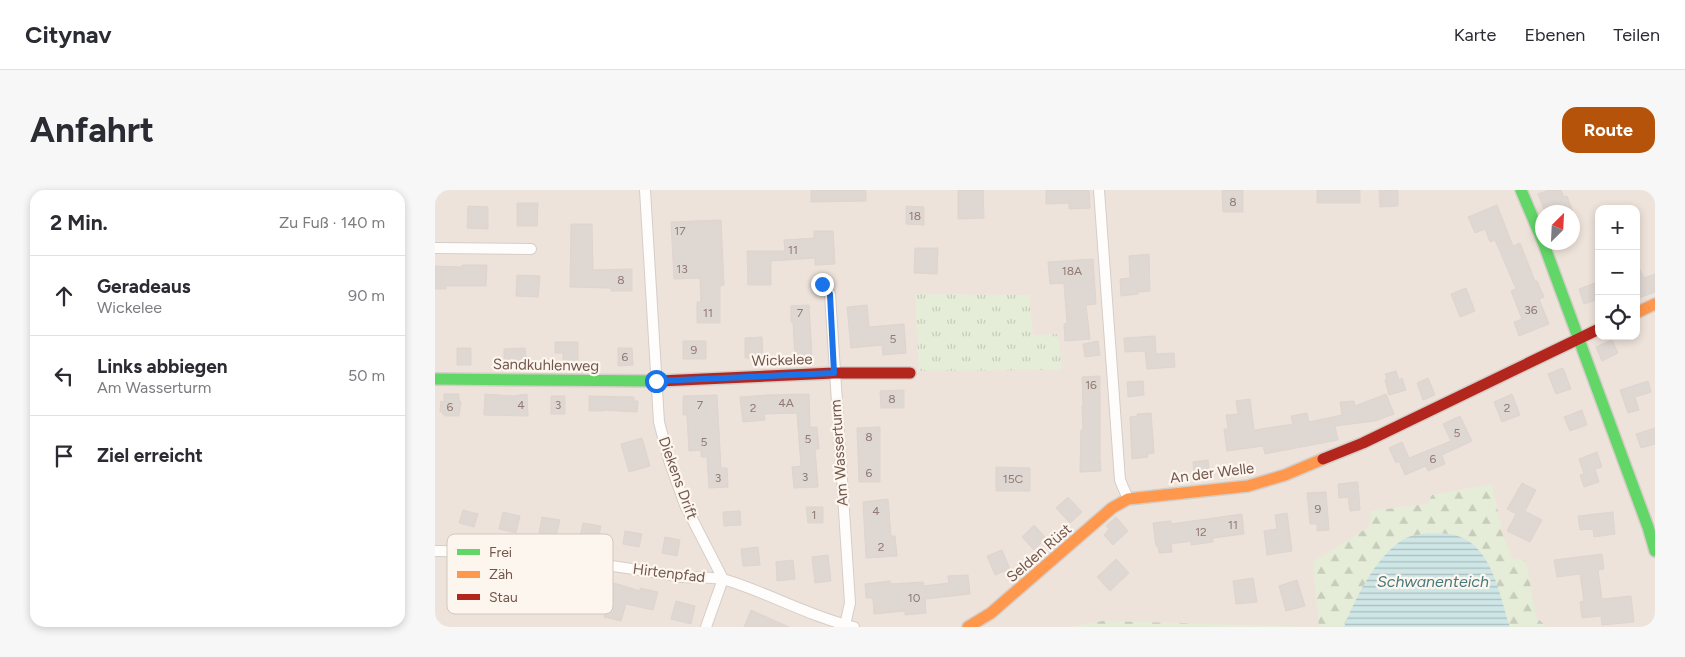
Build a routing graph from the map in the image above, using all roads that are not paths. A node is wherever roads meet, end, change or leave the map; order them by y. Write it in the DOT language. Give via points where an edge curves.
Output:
graph roads {
  1 [pos="645,190"];
  2 [pos="1099,190"];
  3 [pos="1521,190"];
  4 [pos="1535,223"];
  5 [pos="435,248"];
  6 [pos="531,249"];
  7 [pos="1546,250"];
  8 [pos="822,284"];
  9 [pos="1655,304"];
  10 [pos="1640,311"];
  11 [pos="1595,331"];
  12 [pos="1579,338"];
  13 [pos="834,373"];
  14 [pos="910,373"];
  15 [pos="435,379"];
  16 [pos="656,381"];
  17 [pos="1128,498"];
  18 [pos="1655,551"];
  19 [pos="613,566"];
  20 [pos="723,579"];
  21 [pos="850,626"];
  22 [pos="706,627"];
  23 [pos="968,627"];
  1 -- 16 [label="street, Diekens Drift"];
  2 -- 17 [label="street" via="1120,480"];
  3 -- 4 [label="street"];
  5 -- 6 [label="street"];
  7 -- 12 [label="street"];
  8 -- 13 [label="street, Am Wasserturm" via="830,294"];
  9 -- 10 [label="street"];
  11 -- 12 [label="street, An der Welle"];
  12 -- 17 [label="street, An der Welle" via="1363,443 1285,475 1241,487"];
  12 -- 18 [label="street"];
  13 -- 14 [label="street, Wickelee"];
  13 -- 16 [label="street, Wickelee"];
  13 -- 21 [label="street, Am Wasserturm"];
  15 -- 16 [label="street, Sandkuhlenweg"];
  16 -- 20 [label="street, Diekens Drift" via="659,422 669,460 685,504"];
  17 -- 23 [label="street, Selden Rüst" via="1112,508 991,614"];
  19 -- 20 [label="street, Hirtenpfad" via="687,578"];
  20 -- 21 [label="street"];
  20 -- 22 [label="street"];
}
